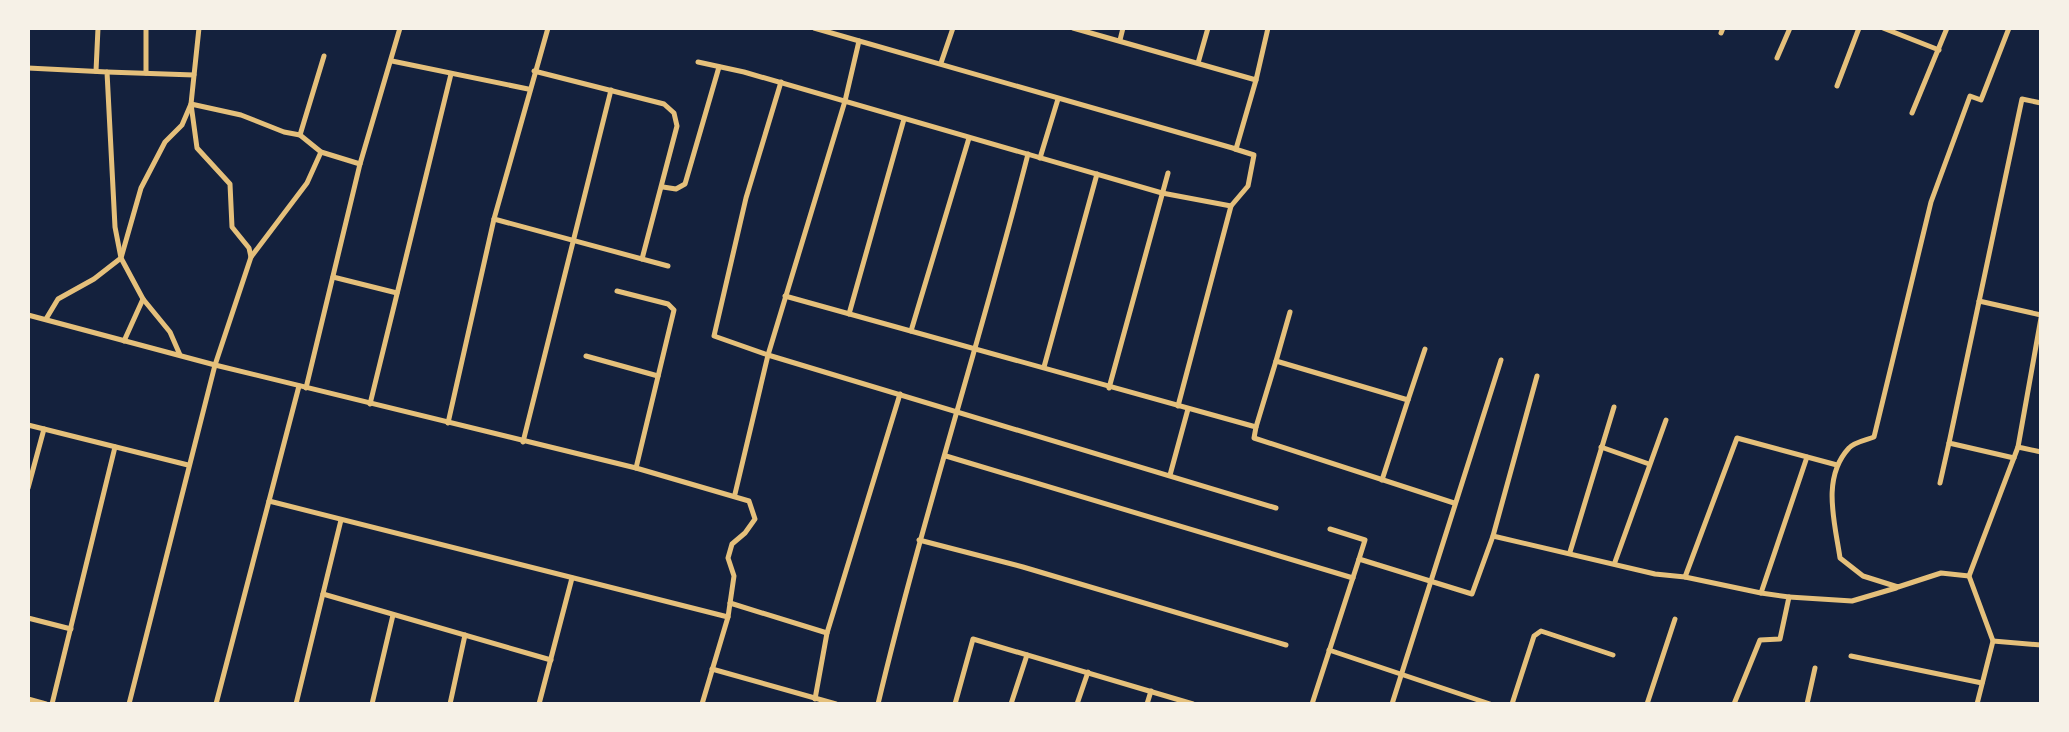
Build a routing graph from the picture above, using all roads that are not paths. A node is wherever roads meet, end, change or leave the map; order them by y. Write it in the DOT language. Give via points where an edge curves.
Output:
graph roads {
  1 [pos="98,28"];
  2 [pos="145,28"];
  3 [pos="199,28"];
  4 [pos="400,28"];
  5 [pos="548,28"];
  6 [pos="814,28"];
  7 [pos="953,28"];
  8 [pos="1073,28"];
  9 [pos="1124,28"];
  10 [pos="1208,28"];
  11 [pos="1268,28"];
  12 [pos="1790,28"];
  13 [pos="1859,28"];
  14 [pos="1883,28"];
  15 [pos="1947,28"];
  16 [pos="2009,28"];
  17 [pos="1120,40"];
  18 [pos="859,41"];
  19 [pos="1939,50"];
  20 [pos="324,56"];
  21 [pos="1777,58"];
  22 [pos="393,61"];
  23 [pos="698,62"];
  24 [pos="942,63"];
  25 [pos="1198,63"];
  26 [pos="719,67"];
  27 [pos="28,68"];
  28 [pos="96,71"];
  29 [pos="534,71"];
  30 [pos="107,72"];
  31 [pos="145,73"];
  32 [pos="451,74"];
  33 [pos="194,75"];
  34 [pos="1255,80"];
  35 [pos="781,82"];
  36 [pos="1837,86"];
  37 [pos="528,89"];
  38 [pos="611,90"];
  39 [pos="1058,99"];
  40 [pos="845,101"];
  41 [pos="2041,103"];
  42 [pos="191,104"];
  43 [pos="1912,113"];
  44 [pos="904,119"];
  45 [pos="300,135"];
  46 [pos="969,138"];
  47 [pos="1227,147"];
  48 [pos="321,152"];
  49 [pos="1028,154"];
  50 [pos="1040,158"];
  51 [pos="360,164"];
  52 [pos="1168,173"];
  53 [pos="1097,174"];
  54 [pos="663,187"];
  55 [pos="1162,193"];
  56 [pos="1231,206"];
  57 [pos="494,219"];
  58 [pos="575,241"];
  59 [pos="251,257"];
  60 [pos="121,258"];
  61 [pos="642,259"];
  62 [pos="668,266"];
  63 [pos="333,277"];
  64 [pos="617,291"];
  65 [pos="397,293"];
  66 [pos="786,296"];
  67 [pos="143,299"];
  68 [pos="1979,301"];
  69 [pos="1290,312"];
  70 [pos="849,314"];
  71 [pos="28,315"];
  72 [pos="2041,317"];
  73 [pos="46,319"];
  74 [pos="911,331"];
  75 [pos="124,341"];
  76 [pos="974,349"];
  77 [pos="1426,349"];
  78 [pos="180,355"];
  79 [pos="768,355"];
  80 [pos="586,356"];
  81 [pos="1501,360"];
  82 [pos="1276,361"];
  83 [pos="215,365"];
  84 [pos="1044,368"];
  85 [pos="658,376"];
  86 [pos="1537,376"];
  87 [pos="302,387"];
  88 [pos="1110,388"];
  89 [pos="900,394"];
  90 [pos="1408,400"];
  91 [pos="370,404"];
  92 [pos="1178,406"];
  93 [pos="1614,407"];
  94 [pos="1188,409"];
  95 [pos="957,411"];
  96 [pos="1666,420"];
  97 [pos="447,423"];
  98 [pos="28,425"];
  99 [pos="1256,427"];
  100 [pos="44,429"];
  101 [pos="523,442"];
  102 [pos="1949,443"];
  103 [pos="115,447"];
  104 [pos="1601,447"];
  105 [pos="2018,447"];
  106 [pos="2041,452"];
  107 [pos="946,456"];
  108 [pos="1807,457"];
  109 [pos="2014,458"];
  110 [pos="1649,464"];
  111 [pos="188,465"];
  112 [pos="1838,465"];
  113 [pos="636,468"];
  114 [pos="1170,475"];
  115 [pos="1382,480"];
  116 [pos="1940,483"];
  117 [pos="28,488"];
  118 [pos="735,494"];
  119 [pos="269,501"];
  120 [pos="1454,503"];
  121 [pos="1276,508"];
  122 [pos="341,520"];
  123 [pos="1330,529"];
  124 [pos="1493,536"];
  125 [pos="919,540"];
  126 [pos="1570,552"];
  127 [pos="1359,559"];
  128 [pos="1615,562"];
  129 [pos="1969,576"];
  130 [pos="1685,577"];
  131 [pos="572,578"];
  132 [pos="1353,578"];
  133 [pos="1430,582"];
  134 [pos="1898,587"];
  135 [pos="1761,593"];
  136 [pos="323,594"];
  137 [pos="1789,597"];
  138 [pos="730,603"];
  139 [pos="393,615"];
  140 [pos="728,617"];
  141 [pos="28,618"];
  142 [pos="1675,619"];
  143 [pos="71,629"];
  144 [pos="827,633"];
  145 [pos="465,635"];
  146 [pos="1993,641"];
  147 [pos="1286,645"];
  148 [pos="2041,645"];
  149 [pos="1329,650"];
  150 [pos="1027,654"];
  151 [pos="1613,655"];
  152 [pos="1851,656"];
  153 [pos="551,660"];
  154 [pos="1815,668"];
  155 [pos="712,669"];
  156 [pos="1087,673"];
  157 [pos="1401,675"];
  158 [pos="1982,682"];
  159 [pos="1151,691"];
  160 [pos="28,699"];
  161 [pos="815,699"];
  162 [pos="1470,701"];
  163 [pos="1736,703"];
  164 [pos="46,704"];
  165 [pos="52,704"];
  166 [pos="129,704"];
  167 [pos="216,704"];
  168 [pos="296,704"];
  169 [pos="372,704"];
  170 [pos="450,704"];
  171 [pos="539,704"];
  172 [pos="702,704"];
  173 [pos="836,704"];
  174 [pos="878,704"];
  175 [pos="955,704"];
  176 [pos="1011,704"];
  177 [pos="1077,704"];
  178 [pos="1147,704"];
  179 [pos="1193,704"];
  180 [pos="1312,704"];
  181 [pos="1392,704"];
  182 [pos="1490,704"];
  183 [pos="1511,704"];
  184 [pos="1647,704"];
  185 [pos="1807,704"];
  186 [pos="1977,704"];
  1 -- 28 [label="street"];
  2 -- 31 [label="street"];
  3 -- 33 [label="street"];
  4 -- 22 [label="street"];
  5 -- 29 [label="street"];
  6 -- 18 [label="street"];
  7 -- 24 [label="street"];
  8 -- 17 [label="street"];
  9 -- 17 [label="street"];
  10 -- 25 [label="street"];
  11 -- 34 [label="street"];
  12 -- 21 [label="street"];
  13 -- 36 [label="street"];
  14 -- 19 [label="street"];
  15 -- 19 [label="street"];
  16 -- 112 [label="street" via="1981,100 1970,96 1931,201 1874,437 1850,446"];
  17 -- 25 [label="street"];
  18 -- 24 [label="street"];
  18 -- 40 [label="street"];
  19 -- 43 [label="street"];
  20 -- 45 [label="street"];
  22 -- 32 [label="street"];
  22 -- 51 [label="street"];
  23 -- 26 [label="street"];
  24 -- 39 [label="street"];
  25 -- 34 [label="street"];
  26 -- 35 [label="street"];
  26 -- 54 [label="street" via="685,184 676,190"];
  27 -- 28 [label="street"];
  28 -- 30 [label="street"];
  29 -- 37 [label="street"];
  29 -- 38 [label="street"];
  30 -- 31 [label="street"];
  30 -- 60 [label="street" via="115,227"];
  31 -- 33 [label="street"];
  32 -- 37 [label="street"];
  32 -- 65 [label="street"];
  33 -- 42 [label="street"];
  34 -- 47 [label="street" via="1236,149"];
  35 -- 40 [label="street"];
  35 -- 79 [label="street" via="713,331 719,338"];
  37 -- 57 [label="street"];
  38 -- 54 [label="street" via="663,104 674,113 677,126"];
  38 -- 58 [label="street"];
  39 -- 47 [label="street"];
  39 -- 50 [label="street"];
  40 -- 44 [label="street"];
  40 -- 66 [label="street"];
  41 -- 68 [label="street" via="2022,99"];
  42 -- 45 [label="street"];
  42 -- 59 [label="street" via="197,148 226,177 232,227"];
  42 -- 60 [label="street" via="141,188"];
  44 -- 46 [label="street"];
  44 -- 70 [label="street"];
  45 -- 48 [label="street"];
  46 -- 49 [label="street"];
  46 -- 74 [label="street"];
  47 -- 56 [label="street" via="1254,155 1248,186"];
  48 -- 51 [label="street"];
  48 -- 59 [label="street" via="307,183"];
  49 -- 50 [label="street"];
  49 -- 76 [label="street"];
  50 -- 53 [label="street"];
  51 -- 63 [label="street"];
  52 -- 55 [label="street"];
  53 -- 55 [label="street"];
  53 -- 84 [label="street"];
  54 -- 61 [label="street"];
  55 -- 56 [label="street"];
  55 -- 88 [label="street"];
  56 -- 92 [label="street"];
  57 -- 58 [label="street"];
  57 -- 97 [label="street"];
  58 -- 61 [label="street"];
  58 -- 101 [label="street"];
  59 -- 83 [label="street"];
  60 -- 67 [label="street"];
  60 -- 73 [label="street" via="58,299"];
  61 -- 62 [label="street"];
  63 -- 65 [label="street"];
  63 -- 87 [label="street"];
  64 -- 85 [label="street" via="673,306"];
  65 -- 91 [label="street"];
  66 -- 70 [label="street"];
  66 -- 79 [label="street"];
  67 -- 75 [label="street"];
  67 -- 78 [label="street" via="170,332"];
  68 -- 72 [label="street"];
  68 -- 102 [label="street"];
  69 -- 82 [label="street"];
  70 -- 74 [label="street"];
  71 -- 73 [label="street"];
  72 -- 105 [label="street"];
  73 -- 75 [label="street"];
  74 -- 76 [label="street"];
  75 -- 78 [label="street"];
  76 -- 84 [label="street"];
  76 -- 95 [label="street"];
  77 -- 90 [label="street"];
  78 -- 83 [label="street"];
  79 -- 89 [label="street"];
  79 -- 118 [label="street"];
  80 -- 85 [label="street"];
  81 -- 120 [label="street"];
  82 -- 90 [label="street"];
  82 -- 99 [label="street"];
  83 -- 87 [label="street"];
  83 -- 111 [label="street"];
  84 -- 88 [label="street"];
  85 -- 113 [label="street"];
  86 -- 124 [label="street"];
  87 -- 91 [label="street"];
  87 -- 119 [label="street"];
  88 -- 92 [label="street"];
  89 -- 95 [label="street"];
  89 -- 144 [label="street"];
  90 -- 115 [label="street"];
  91 -- 97 [label="street"];
  92 -- 94 [label="street"];
  93 -- 104 [label="street"];
  94 -- 99 [label="street"];
  94 -- 114 [label="street"];
  95 -- 107 [label="street"];
  95 -- 114 [label="street"];
  96 -- 110 [label="street"];
  97 -- 101 [label="street"];
  98 -- 100 [label="street"];
  99 -- 115 [label="street" via="1254,438"];
  100 -- 103 [label="street"];
  100 -- 117 [label="street"];
  101 -- 113 [label="street"];
  102 -- 109 [label="street"];
  102 -- 116 [label="street"];
  103 -- 111 [label="street"];
  103 -- 143 [label="street"];
  104 -- 110 [label="street"];
  104 -- 126 [label="street"];
  105 -- 106 [label="street"];
  105 -- 109 [label="street"];
  107 -- 125 [label="street"];
  107 -- 132 [label="street"];
  108 -- 112 [label="street"];
  108 -- 130 [label="street" via="1737,438"];
  108 -- 135 [label="street"];
  109 -- 129 [label="street"];
  110 -- 128 [label="street"];
  111 -- 166 [label="street"];
  112 -- 134 [label="street" via="1830,498 1840,558 1863,576"];
  113 -- 118 [label="street"];
  114 -- 121 [label="street"];
  115 -- 120 [label="street"];
  118 -- 138 [label="street" via="749,501 754,519 732,544 728,558 734,576"];
  119 -- 122 [label="street"];
  119 -- 167 [label="street"];
  120 -- 133 [label="street"];
  122 -- 131 [label="street"];
  122 -- 136 [label="street"];
  123 -- 127 [label="street" via="1365,540"];
  124 -- 126 [label="street"];
  124 -- 133 [label="street" via="1472,594"];
  125 -- 147 [label="street"];
  125 -- 174 [label="street"];
  126 -- 128 [label="street"];
  127 -- 132 [label="street"];
  127 -- 133 [label="street"];
  128 -- 130 [label="street"];
  129 -- 134 [label="street" via="1941,573"];
  129 -- 146 [label="street"];
  130 -- 135 [label="street"];
  131 -- 140 [label="street"];
  131 -- 153 [label="street"];
  132 -- 149 [label="street"];
  133 -- 157 [label="street"];
  134 -- 137 [label="street" via="1852,601"];
  135 -- 137 [label="street"];
  136 -- 139 [label="street"];
  136 -- 168 [label="street"];
  137 -- 163 [label="street" via="1780,639 1760,640"];
  138 -- 140 [label="street"];
  138 -- 144 [label="street"];
  139 -- 145 [label="street"];
  139 -- 169 [label="street"];
  140 -- 155 [label="street"];
  141 -- 143 [label="street"];
  142 -- 184 [label="street"];
  143 -- 165 [label="street"];
  144 -- 161 [label="street"];
  145 -- 153 [label="street"];
  145 -- 170 [label="street"];
  146 -- 148 [label="street"];
  146 -- 158 [label="street"];
  149 -- 157 [label="street"];
  149 -- 180 [label="street"];
  150 -- 156 [label="street"];
  150 -- 175 [label="street" via="973,639"];
  150 -- 176 [label="street"];
  151 -- 183 [label="street" via="1541,631 1534,636"];
  152 -- 158 [label="street"];
  153 -- 171 [label="street"];
  154 -- 185 [label="street"];
  155 -- 161 [label="street"];
  155 -- 172 [label="street"];
  156 -- 159 [label="street"];
  156 -- 177 [label="street"];
  157 -- 162 [label="street"];
  157 -- 181 [label="street"];
  158 -- 186 [label="street"];
  159 -- 178 [label="street"];
  159 -- 179 [label="street"];
  160 -- 164 [label="street"];
  161 -- 173 [label="street"];
  162 -- 182 [label="street"];
}
